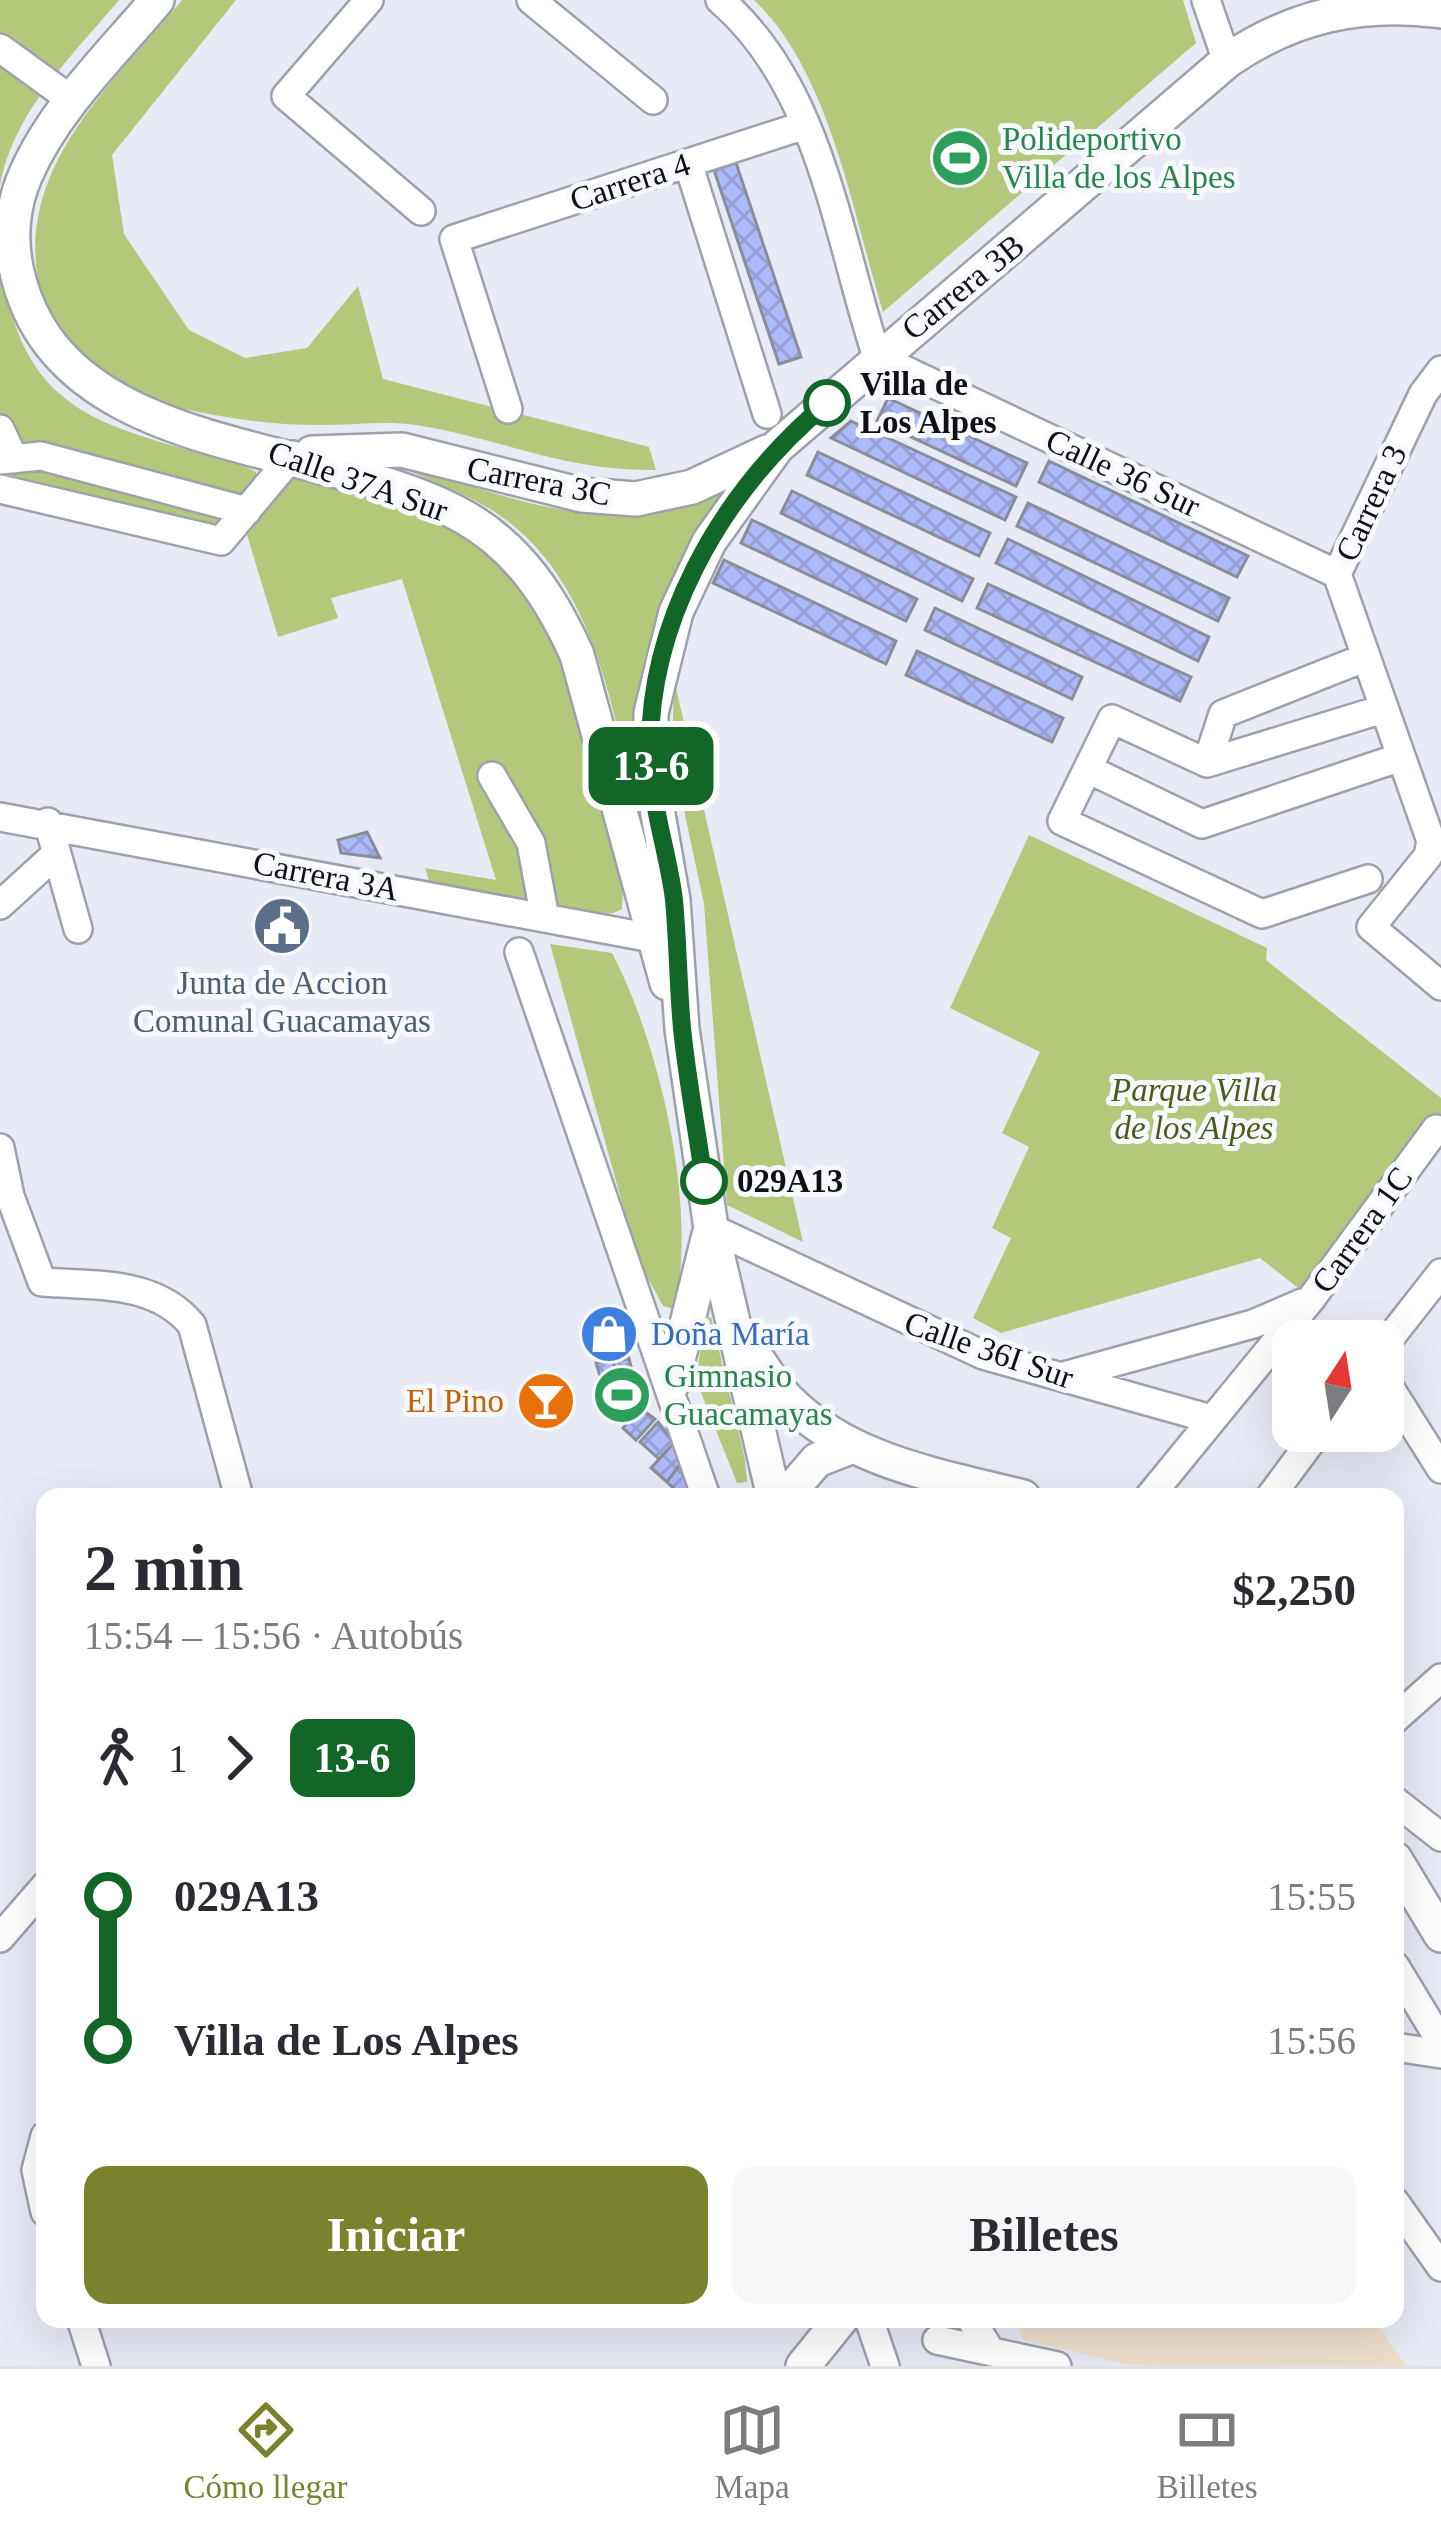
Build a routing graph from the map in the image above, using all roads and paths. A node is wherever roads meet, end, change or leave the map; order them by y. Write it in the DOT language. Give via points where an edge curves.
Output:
graph roads {
  1 [pos="158,0"];
  2 [pos="369,0"];
  3 [pos="531,0"];
  4 [pos="720,0"];
  5 [pos="1206,0"];
  6 [pos="1441,11"];
  7 [pos="0,48"];
  8 [pos="1228,61"];
  9 [pos="653,100"];
  10 [pos="73,101"];
  11 [pos="806,125"];
  12 [pos="688,163"];
  13 [pos="421,211"];
  14 [pos="877,358"];
  15 [pos="1441,370"];
  16 [pos="508,409"];
  17 [pos="0,429"];
  18 [pos="772,430"];
  19 [pos="293,455"];
  20 [pos="7,460"];
  21 [pos="0,489"];
  22 [pos="247,511"];
  23 [pos="1337,574"];
  24 [pos="1364,658"];
  25 [pos="1383,709"];
  26 [pos="1401,757"];
  27 [pos="1208,763"];
  28 [pos="1088,770"];
  29 [pos="492,776"];
  30 [pos="0,817"];
  31 [pos="48,822"];
  32 [pos="56,854"];
  33 [pos="1368,879"];
  34 [pos="0,904"];
  35 [pos="545,918"];
  36 [pos="78,929"];
  37 [pos="652,938"];
  38 [pos="519,952"];
  39 [pos="1441,986"];
  40 [pos="682,1029"];
  41 [pos="1436,1129"];
  42 [pos="0,1148"];
  43 [pos="711,1228"];
  44 [pos="1441,1273"];
  45 [pos="1312,1299"];
  46 [pos="1404,1320"];
  47 [pos="734,1326"];
  48 [pos="1061,1377"];
  49 [pos="672,1384"];
  50 [pos="1404,1409"];
  51 [pos="1211,1419"];
  52 [pos="853,1446"];
  53 [pos="1303,1452"];
  54 [pos="1439,1462"];
  55 [pos="237,1488"];
  56 [pos="703,1488"];
  57 [pos="772,1488"];
  58 [pos="793,1488"];
  59 [pos="988,1488"];
  60 [pos="1156,1488"];
  61 [pos="1277,1488"];
  62 [pos="1441,1678"];
  63 [pos="1404,1710"];
  64 [pos="1404,1808"];
  65 [pos="1441,1837"];
  66 [pos="1404,1874"];
  67 [pos="36,1896"];
  68 [pos="1441,1935"];
  69 [pos="0,1938"];
  70 [pos="1404,1981"];
  71 [pos="1441,2042"];
  72 [pos="1404,2048"];
  73 [pos="1441,2054"];
  74 [pos="1404,2215"];
  75 [pos="1441,2267"];
  76 [pos="84,2328"];
  77 [pos="834,2328"];
  78 [pos="872,2328"];
  79 [pos="976,2328"];
  80 [pos="938,2341"];
  81 [pos="991,2352"];
  82 [pos="96,2366"];
  83 [pos="803,2366"];
  84 [pos="885,2366"];
  85 [pos="1058,2366"];
  1 -- 10 [label="main road, Calle 37A Sur"];
  2 -- 13 [label="street" via="286,96"];
  3 -- 9 [label="street"];
  4 -- 11 [label="street" via="754,30 789,81"];
  5 -- 8 [label="street"];
  6 -- 8 [label="main road, Carrera 3B" via="1324,12 1286,23"];
  7 -- 10 [label="street"];
  8 -- 14 [label="main road, Carrera 3B"];
  10 -- 19 [label="main road, Calle 37A Sur" via="40,148 16,205 15,267 36,326 74,372 130,410"];
  11 -- 12 [label="street, Carrera 4"];
  11 -- 14 [label="street"];
  12 -- 16 [label="street, Carrera 4" via="454,239"];
  12 -- 18 [label="street"];
  14 -- 18 [label="main road, Carrera 3B"];
  14 -- 23 [label="street, Calle 36 Sur"];
  15 -- 23 [label="street, Carrera 3"];
  17 -- 20 [label="street"];
  18 -- 19 [label="main road, Carrera 3C" via="692,488 636,499 582,495 381,448"];
  18 -- 40 [label="main road, Carrera 3B" via="685,591 651,713"];
  19 -- 22 [label="street"];
  19 -- 37 [label="main road, Calle 37A Sur" via="405,489 467,518 543,592 577,656"];
  20 -- 22 [label="street" via="41,456"];
  21 -- 22 [label="street" via="221,541"];
  23 -- 24 [label="street"];
  24 -- 25 [label="street"];
  24 -- 27 [label="street" via="1223,714"];
  25 -- 26 [label="street"];
  25 -- 27 [label="street"];
  26 -- 28 [label="street" via="1202,824"];
  26 -- 39 [label="street" via="1431,850 1371,927"];
  27 -- 28 [label="street" via="1112,719"];
  28 -- 33 [label="street" via="1062,821 1262,914"];
  29 -- 35 [label="street" via="531,843"];
  30 -- 31 [label="street, Carrera 3A"];
  31 -- 32 [label="street"];
  31 -- 35 [label="street, Carrera 3A"];
  32 -- 34 [label="street"];
  32 -- 36 [label="street"];
  35 -- 37 [label="street, Carrera 3A"];
  37 -- 40 [label="main road, Calle 37A Sur"];
  38 -- 49 [label="street"];
  40 -- 43 [label="main road"];
  41 -- 45 [label="street, Carrera 1C"];
  42 -- 55 [label="street" via="42,1282 142,1291 192,1325"];
  43 -- 47 [label="main road"];
  43 -- 48 [label="street, Calle 36I Sur" via="934,1336"];
  43 -- 49 [label="main road"];
  44 -- 46 [label="street"];
  45 -- 48 [label="street" via="1253,1324"];
  45 -- 51 [label="street, Carrera 1C"];
  47 -- 52 [label="main road" via="784,1396"];
  47 -- 57 [label="main road"];
  48 -- 51 [label="street, Calle 36I Sur"];
  49 -- 56 [label="street"];
  50 -- 54 [label="street"];
  51 -- 60 [label="street, Carrera 1C"];
  52 -- 58 [label="main road" via="818,1460"];
  52 -- 59 [label="main road"];
  53 -- 61 [label="street"];
  62 -- 63 [label="street"];
  64 -- 65 [label="street"];
  66 -- 68 [label="main road"];
  67 -- 69 [label="street"];
  70 -- 71 [label="street"];
  72 -- 73 [label="street"];
  74 -- 75 [label="street"];
  76 -- 82 [label="street"];
  77 -- 83 [label="main road"];
  78 -- 84 [label="street"];
  79 -- 81 [label="street"];
  80 -- 81 [label="street"];
  81 -- 85 [label="street"];
}
